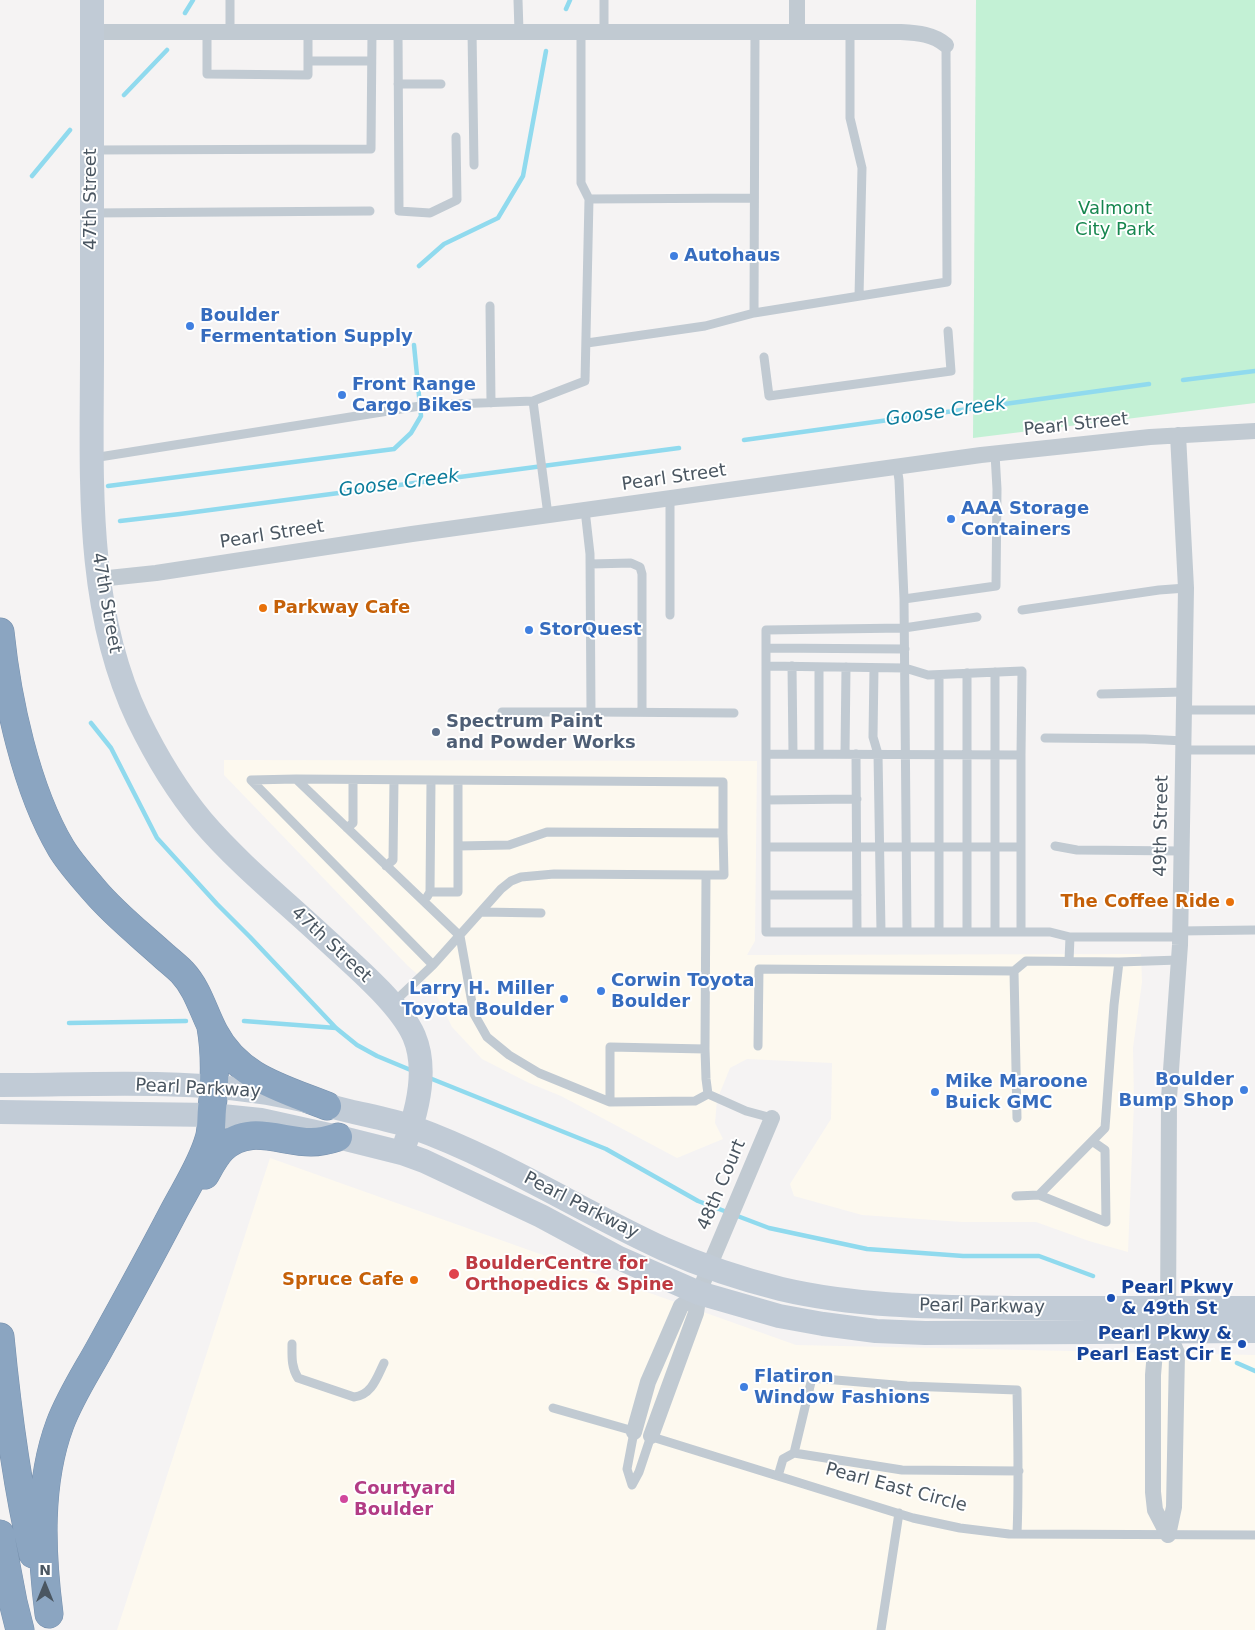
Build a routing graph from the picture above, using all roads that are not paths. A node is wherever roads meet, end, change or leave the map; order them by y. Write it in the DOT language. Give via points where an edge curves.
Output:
graph roads {
  1 [pos="92,0"];
  2 [pos="230,0"];
  3 [pos="518,0"];
  4 [pos="604,0"];
  5 [pos="797,0"];
  6 [pos="372,31"];
  7 [pos="398,31"];
  8 [pos="472,31"];
  9 [pos="92,32"];
  10 [pos="207,32"];
  11 [pos="230,32"];
  12 [pos="308,32"];
  13 [pos="519,32"];
  14 [pos="581,32"];
  15 [pos="604,32"];
  16 [pos="755,32"];
  17 [pos="798,32"];
  18 [pos="850,32"];
  19 [pos="946,45"];
  20 [pos="308,61"];
  21 [pos="372,61"];
  22 [pos="398,84"];
  23 [pos="441,84"];
  24 [pos="456,137"];
  25 [pos="91,150"];
  26 [pos="474,165"];
  27 [pos="754,198"];
  28 [pos="589,199"];
  29 [pos="370,211"];
  30 [pos="91,213"];
  31 [pos="859,296"];
  32 [pos="490,306"];
  33 [pos="754,313"];
  34 [pos="948,331"];
  35 [pos="587,343"];
  36 [pos="764,357"];
  37 [pos="533,401"];
  38 [pos="491,402"];
  39 [pos="1255,431"];
  40 [pos="1178,435"];
  41 [pos="995,454"];
  42 [pos="93,458"];
  43 [pos="897,467"];
  44 [pos="670,499"];
  45 [pos="585,510"];
  46 [pos="548,515"];
  47 [pos="590,564"];
  48 [pos="99,579"];
  49 [pos="1186,588"];
  50 [pos="904,598"];
  51 [pos="1022,610"];
  52 [pos="670,615"];
  53 [pos="977,617"];
  54 [pos="904,628"];
  55 [pos="0,632"];
  56 [pos="766,648"];
  57 [pos="905,649"];
  58 [pos="766,666"];
  59 [pos="792,666"];
  60 [pos="819,666"];
  61 [pos="846,667"];
  62 [pos="874,668"];
  63 [pos="905,668"];
  64 [pos="995,672"];
  65 [pos="967,673"];
  66 [pos="939,675"];
  67 [pos="1184,692"];
  68 [pos="1100,694"];
  69 [pos="1184,710"];
  70 [pos="1255,710"];
  71 [pos="502,712"];
  72 [pos="591,712"];
  73 [pos="642,712"];
  74 [pos="734,713"];
  75 [pos="1045,738"];
  76 [pos="1184,746"];
  77 [pos="1255,750"];
  78 [pos="766,754"];
  79 [pos="793,754"];
  80 [pos="819,754"];
  81 [pos="846,754"];
  82 [pos="856,754"];
  83 [pos="878,754"];
  84 [pos="906,754"];
  85 [pos="940,755"];
  86 [pos="967,755"];
  87 [pos="995,755"];
  88 [pos="1021,755"];
  89 [pos="296,779"];
  90 [pos="353,780"];
  91 [pos="394,780"];
  92 [pos="431,781"];
  93 [pos="458,781"];
  94 [pos="856,799"];
  95 [pos="766,800"];
  96 [pos="347,828"];
  97 [pos="723,833"];
  98 [pos="458,846"];
  99 [pos="967,846"];
  100 [pos="1055,846"];
  101 [pos="766,847"];
  102 [pos="857,847"];
  103 [pos="879,847"];
  104 [pos="906,847"];
  105 [pos="940,847"];
  106 [pos="995,847"];
  107 [pos="1021,847"];
  108 [pos="1182,851"];
  109 [pos="386,866"];
  110 [pos="706,875"];
  111 [pos="430,892"];
  112 [pos="766,895"];
  113 [pos="857,895"];
  114 [pos="423,901"];
  115 [pos="481,912"];
  116 [pos="541,913"];
  117 [pos="1255,930"];
  118 [pos="857,932"];
  119 [pos="881,932"];
  120 [pos="907,932"];
  121 [pos="939,932"];
  122 [pos="968,932"];
  123 [pos="995,932"];
  124 [pos="1022,932"];
  125 [pos="1180,934"];
  126 [pos="460,936"];
  127 [pos="1070,937"];
  128 [pos="1179,960"];
  129 [pos="1069,961"];
  130 [pos="1119,962"];
  131 [pos="433,965"];
  132 [pos="1014,971"];
  133 [pos="392,1005"];
  134 [pos="211,1027"];
  135 [pos="758,1046"];
  136 [pos="705,1048"];
  137 [pos="0,1085"];
  138 [pos="214,1087"];
  139 [pos="708,1094"];
  140 [pos="610,1102"];
  141 [pos="327,1106"];
  142 [pos="0,1112"];
  143 [pos="212,1115"];
  144 [pos="772,1118"];
  145 [pos="1017,1118"];
  146 [pos="411,1127"];
  147 [pos="338,1137"];
  148 [pos="1092,1141"];
  149 [pos="402,1153"];
  150 [pos="1039,1195"];
  151 [pos="1016,1196"];
  152 [pos="709,1268"];
  153 [pos="137,1280"];
  154 [pos="699,1293"];
  155 [pos="1169,1308"];
  156 [pos="1255,1308"];
  157 [pos="1255,1331"];
  158 [pos="1168,1332"];
  159 [pos="0,1337"];
  160 [pos="292,1344"];
  161 [pos="384,1363"];
  162 [pos="553,1408"];
  163 [pos="634,1432"];
  164 [pos="651,1436"];
  165 [pos="794,1452"];
  166 [pos="1019,1471"];
  167 [pos="778,1476"];
  168 [pos="899,1514"];
  169 [pos="0,1534"];
  170 [pos="1017,1534"];
  171 [pos="1168,1535"];
  172 [pos="1255,1535"];
  173 [pos="0,1563"];
  174 [pos="12,1602"];
  175 [pos="52,1622"];
  176 [pos="20,1630"];
  177 [pos="882,1630"];
  1 -- 9 [label="main road, 47th Street"];
  2 -- 11 [label="lane"];
  3 -- 13 [label="lane"];
  4 -- 15 [label="lane"];
  5 -- 17 [label="street"];
  6 -- 7 [label="street"];
  6 -- 12 [label="street"];
  6 -- 21 [label="lane"];
  7 -- 8 [label="street"];
  7 -- 22 [label="lane"];
  8 -- 13 [label="street"];
  8 -- 26 [label="lane"];
  9 -- 10 [label="street"];
  9 -- 25 [label="main road, 47th Street"];
  10 -- 11 [label="street"];
  10 -- 20 [label="lane" via="207,74 308,75"];
  11 -- 12 [label="street"];
  12 -- 20 [label="lane"];
  13 -- 14 [label="street"];
  14 -- 15 [label="street"];
  14 -- 28 [label="lane" via="581,183"];
  15 -- 16 [label="street"];
  16 -- 17 [label="street"];
  16 -- 27 [label="lane"];
  17 -- 18 [label="street"];
  18 -- 19 [label="street" via="916,33 938,38"];
  18 -- 31 [label="lane" via="850,118 862,168"];
  19 -- 31 [label="lane" via="947,282"];
  20 -- 21 [label="lane"];
  21 -- 25 [label="lane" via="371,149"];
  22 -- 23 [label="lane"];
  22 -- 24 [label="lane" via="399,211 430,213 457,200"];
  25 -- 30 [label="main road, 47th Street"];
  27 -- 28 [label="lane"];
  27 -- 33 [label="lane"];
  28 -- 35 [label="lane"];
  29 -- 30 [label="lane"];
  30 -- 42 [label="main road, 47th Street"];
  31 -- 33 [label="lane"];
  32 -- 38 [label="lane"];
  33 -- 35 [label="lane" via="706,326"];
  34 -- 36 [label="lane" via="951,371 769,396"];
  35 -- 37 [label="lane" via="585,381"];
  37 -- 38 [label="lane"];
  37 -- 46 [label="lane"];
  38 -- 42 [label="lane" via="416,407"];
  39 -- 40 [label="street, Pearl Street"];
  40 -- 41 [label="street, Pearl Street"];
  40 -- 49 [label="street, 49th Street"];
  41 -- 43 [label="street, Pearl Street"];
  41 -- 50 [label="lane" via="998,489 996,586"];
  42 -- 48 [label="main road, 47th Street"];
  43 -- 44 [label="street, Pearl Street"];
  43 -- 50 [label="lane"];
  44 -- 45 [label="street, Pearl Street"];
  44 -- 52 [label="lane"];
  45 -- 46 [label="street, Pearl Street"];
  45 -- 47 [label="lane"];
  46 -- 48 [label="street, Pearl Street"];
  47 -- 72 [label="lane"];
  47 -- 73 [label="lane" via="631,563 640,567"];
  48 -- 133 [label="main road, 47th Street" via="108,633 119,670 138,718 178,788 228,849"];
  49 -- 51 [label="lane"];
  49 -- 67 [label="street, 49th Street"];
  50 -- 54 [label="lane"];
  53 -- 54 [label="lane"];
  54 -- 56 [label="lane" via="766,630"];
  54 -- 57 [label="lane"];
  55 -- 134 [label="highway" via="10,696 32,784 62,850 129,926 182,972 206,1012"];
  56 -- 57 [label="lane"];
  56 -- 58 [label="lane"];
  57 -- 63 [label="lane"];
  58 -- 59 [label="lane"];
  58 -- 78 [label="lane"];
  59 -- 60 [label="lane"];
  59 -- 79 [label="lane"];
  60 -- 61 [label="lane"];
  60 -- 80 [label="lane"];
  61 -- 62 [label="lane"];
  61 -- 81 [label="lane"];
  62 -- 63 [label="lane"];
  62 -- 83 [label="lane" via="873,737"];
  63 -- 66 [label="lane"];
  63 -- 84 [label="lane"];
  64 -- 65 [label="lane"];
  64 -- 87 [label="lane"];
  64 -- 88 [label="lane" via="1022,671"];
  65 -- 66 [label="lane"];
  65 -- 86 [label="lane"];
  66 -- 85 [label="lane"];
  67 -- 68 [label="lane"];
  67 -- 69 [label="street, 49th Street"];
  69 -- 70 [label="lane"];
  69 -- 76 [label="street, 49th Street"];
  71 -- 72 [label="lane"];
  72 -- 73 [label="lane"];
  73 -- 74 [label="lane"];
  75 -- 76 [label="lane"];
  76 -- 77 [label="lane"];
  76 -- 108 [label="street, 49th Street"];
  78 -- 79 [label="lane"];
  78 -- 95 [label="lane"];
  79 -- 80 [label="lane"];
  80 -- 81 [label="lane"];
  81 -- 82 [label="lane"];
  82 -- 83 [label="lane"];
  82 -- 94 [label="lane"];
  83 -- 84 [label="lane"];
  83 -- 103 [label="lane"];
  84 -- 85 [label="lane"];
  84 -- 104 [label="lane"];
  85 -- 86 [label="lane"];
  85 -- 105 [label="lane"];
  86 -- 87 [label="lane"];
  86 -- 99 [label="lane"];
  87 -- 88 [label="lane"];
  87 -- 106 [label="lane"];
  88 -- 107 [label="lane"];
  89 -- 90 [label="lane"];
  89 -- 96 [label="lane"];
  89 -- 131 [label="lane" via="251,780"];
  90 -- 91 [label="lane"];
  90 -- 96 [label="lane" via="352,823"];
  91 -- 92 [label="lane"];
  91 -- 109 [label="lane" via="393,860"];
  92 -- 93 [label="lane"];
  92 -- 111 [label="lane"];
  93 -- 97 [label="lane" via="723,782"];
  93 -- 98 [label="lane"];
  94 -- 95 [label="lane"];
  94 -- 102 [label="lane"];
  95 -- 101 [label="lane"];
  96 -- 109 [label="lane"];
  97 -- 98 [label="lane" via="548,832 509,845"];
  97 -- 110 [label="lane" via="724,875"];
  98 -- 111 [label="lane" via="458,892"];
  99 -- 105 [label="lane"];
  99 -- 106 [label="lane"];
  99 -- 122 [label="lane"];
  100 -- 108 [label="lane" via="1077,850"];
  101 -- 102 [label="lane"];
  101 -- 112 [label="lane"];
  102 -- 103 [label="lane"];
  102 -- 113 [label="lane"];
  103 -- 104 [label="lane"];
  103 -- 119 [label="lane"];
  104 -- 105 [label="lane"];
  104 -- 120 [label="lane"];
  105 -- 121 [label="lane"];
  106 -- 107 [label="lane"];
  106 -- 123 [label="lane"];
  107 -- 124 [label="lane"];
  108 -- 125 [label="street, 49th Street"];
  109 -- 114 [label="lane"];
  110 -- 115 [label="lane" via="554,874 521,877 510,881"];
  110 -- 136 [label="lane"];
  111 -- 114 [label="lane"];
  112 -- 113 [label="lane"];
  112 -- 118 [label="lane" via="766,932"];
  113 -- 118 [label="lane"];
  114 -- 126 [label="lane"];
  115 -- 116 [label="lane"];
  115 -- 126 [label="lane"];
  117 -- 125 [label="lane"];
  118 -- 119 [label="lane"];
  119 -- 120 [label="lane"];
  120 -- 121 [label="lane"];
  121 -- 122 [label="lane"];
  122 -- 123 [label="lane"];
  123 -- 124 [label="lane"];
  124 -- 127 [label="lane" via="1050,932"];
  125 -- 127 [label="lane"];
  125 -- 128 [label="street, 49th Street"];
  126 -- 131 [label="lane"];
  126 -- 140 [label="lane" via="474,1014 487,1037 539,1073"];
  127 -- 129 [label="lane"];
  128 -- 130 [label="lane"];
  128 -- 155 [label="street, 49th Street" via="1169,1098"];
  129 -- 130 [label="lane"];
  129 -- 132 [label="lane" via="1026,961"];
  130 -- 148 [label="lane" via="1105,1128"];
  131 -- 133 [label="lane"];
  132 -- 135 [label="lane" via="759,969"];
  132 -- 145 [label="lane"];
  133 -- 146 [label="main road, 47th Street" via="405,1020 418,1048 420,1088"];
  134 -- 138 [label="highway"];
  134 -- 141 [label="highway" via="227,1053 248,1072"];
  136 -- 139 [label="lane"];
  136 -- 140 [label="lane" via="610,1047"];
  137 -- 138 [label="main road, Pearl Parkway"];
  138 -- 141 [label="main road, Pearl Parkway" via="266,1093"];
  138 -- 143 [label="highway"];
  139 -- 140 [label="lane" via="695,1101"];
  139 -- 144 [label="lane" via="746,1111"];
  141 -- 146 [label="main road, Pearl Parkway"];
  142 -- 143 [label="main road, Pearl Parkway"];
  143 -- 147 [label="main road, Pearl Parkway" via="261,1120"];
  143 -- 153 [label="highway" via="209,1139 200,1160"];
  144 -- 152 [label="street, 48th Court"];
  146 -- 149 [label="main road, 47th Street"];
  146 -- 152 [label="main road, Pearl Parkway" via="489,1160 626,1231"];
  147 -- 149 [label="main road, Pearl Parkway"];
  147 -- 153 [label="highway" via="310,1142 276,1136 246,1136 223,1147 160,1257"];
  148 -- 150 [label="lane"];
  148 -- 150 [label="lane" via="1105,1150 1106,1222"];
  149 -- 154 [label="main road, Pearl Parkway" via="542,1216 619,1258"];
  150 -- 151 [label="lane"];
  152 -- 154 [label="street, 48th Court"];
  152 -- 155 [label="main road, Pearl Parkway" via="784,1290 891,1305"];
  153 -- 175 [label="highway" via="73,1395 52,1453 47,1478 44,1567"];
  154 -- 158 [label="main road, Pearl Parkway" via="779,1316 876,1331"];
  154 -- 163 [label="street" via="682,1306 678,1314 648,1382"];
  154 -- 164 [label="street" via="696,1313"];
  155 -- 156 [label="main road, Pearl Parkway"];
  155 -- 158 [label="street, 49th Street"];
  157 -- 158 [label="main road, Pearl Parkway"];
  158 -- 171 [label="street" via="1177,1352 1174,1507"];
  158 -- 171 [label="street" via="1155,1352 1153,1376 1154,1510"];
  159 -- 175 [label="highway" via="20,1489 34,1561"];
  160 -- 161 [label="lane" via="292,1363 298,1378 354,1397 372,1387"];
  162 -- 163 [label="lane, Pearl East Circle"];
  163 -- 164 [label="lane, Pearl East Circle"];
  163 -- 164 [label="lane" via="627,1469 632,1485"];
  164 -- 167 [label="lane, Pearl East Circle"];
  165 -- 166 [label="lane" via="902,1470"];
  165 -- 166 [label="lane" via="812,1378 1017,1390"];
  165 -- 167 [label="lane" via="783,1459"];
  166 -- 170 [label="lane"];
  167 -- 168 [label="lane, Pearl East Circle"];
  168 -- 170 [label="lane, Pearl East Circle" via="960,1528"];
  168 -- 177 [label="lane"];
  169 -- 174 [label="highway"];
  170 -- 171 [label="lane, Pearl East Circle"];
  171 -- 172 [label="lane, Pearl East Circle"];
  173 -- 174 [label="highway"];
  174 -- 176 [label="highway"];
}
